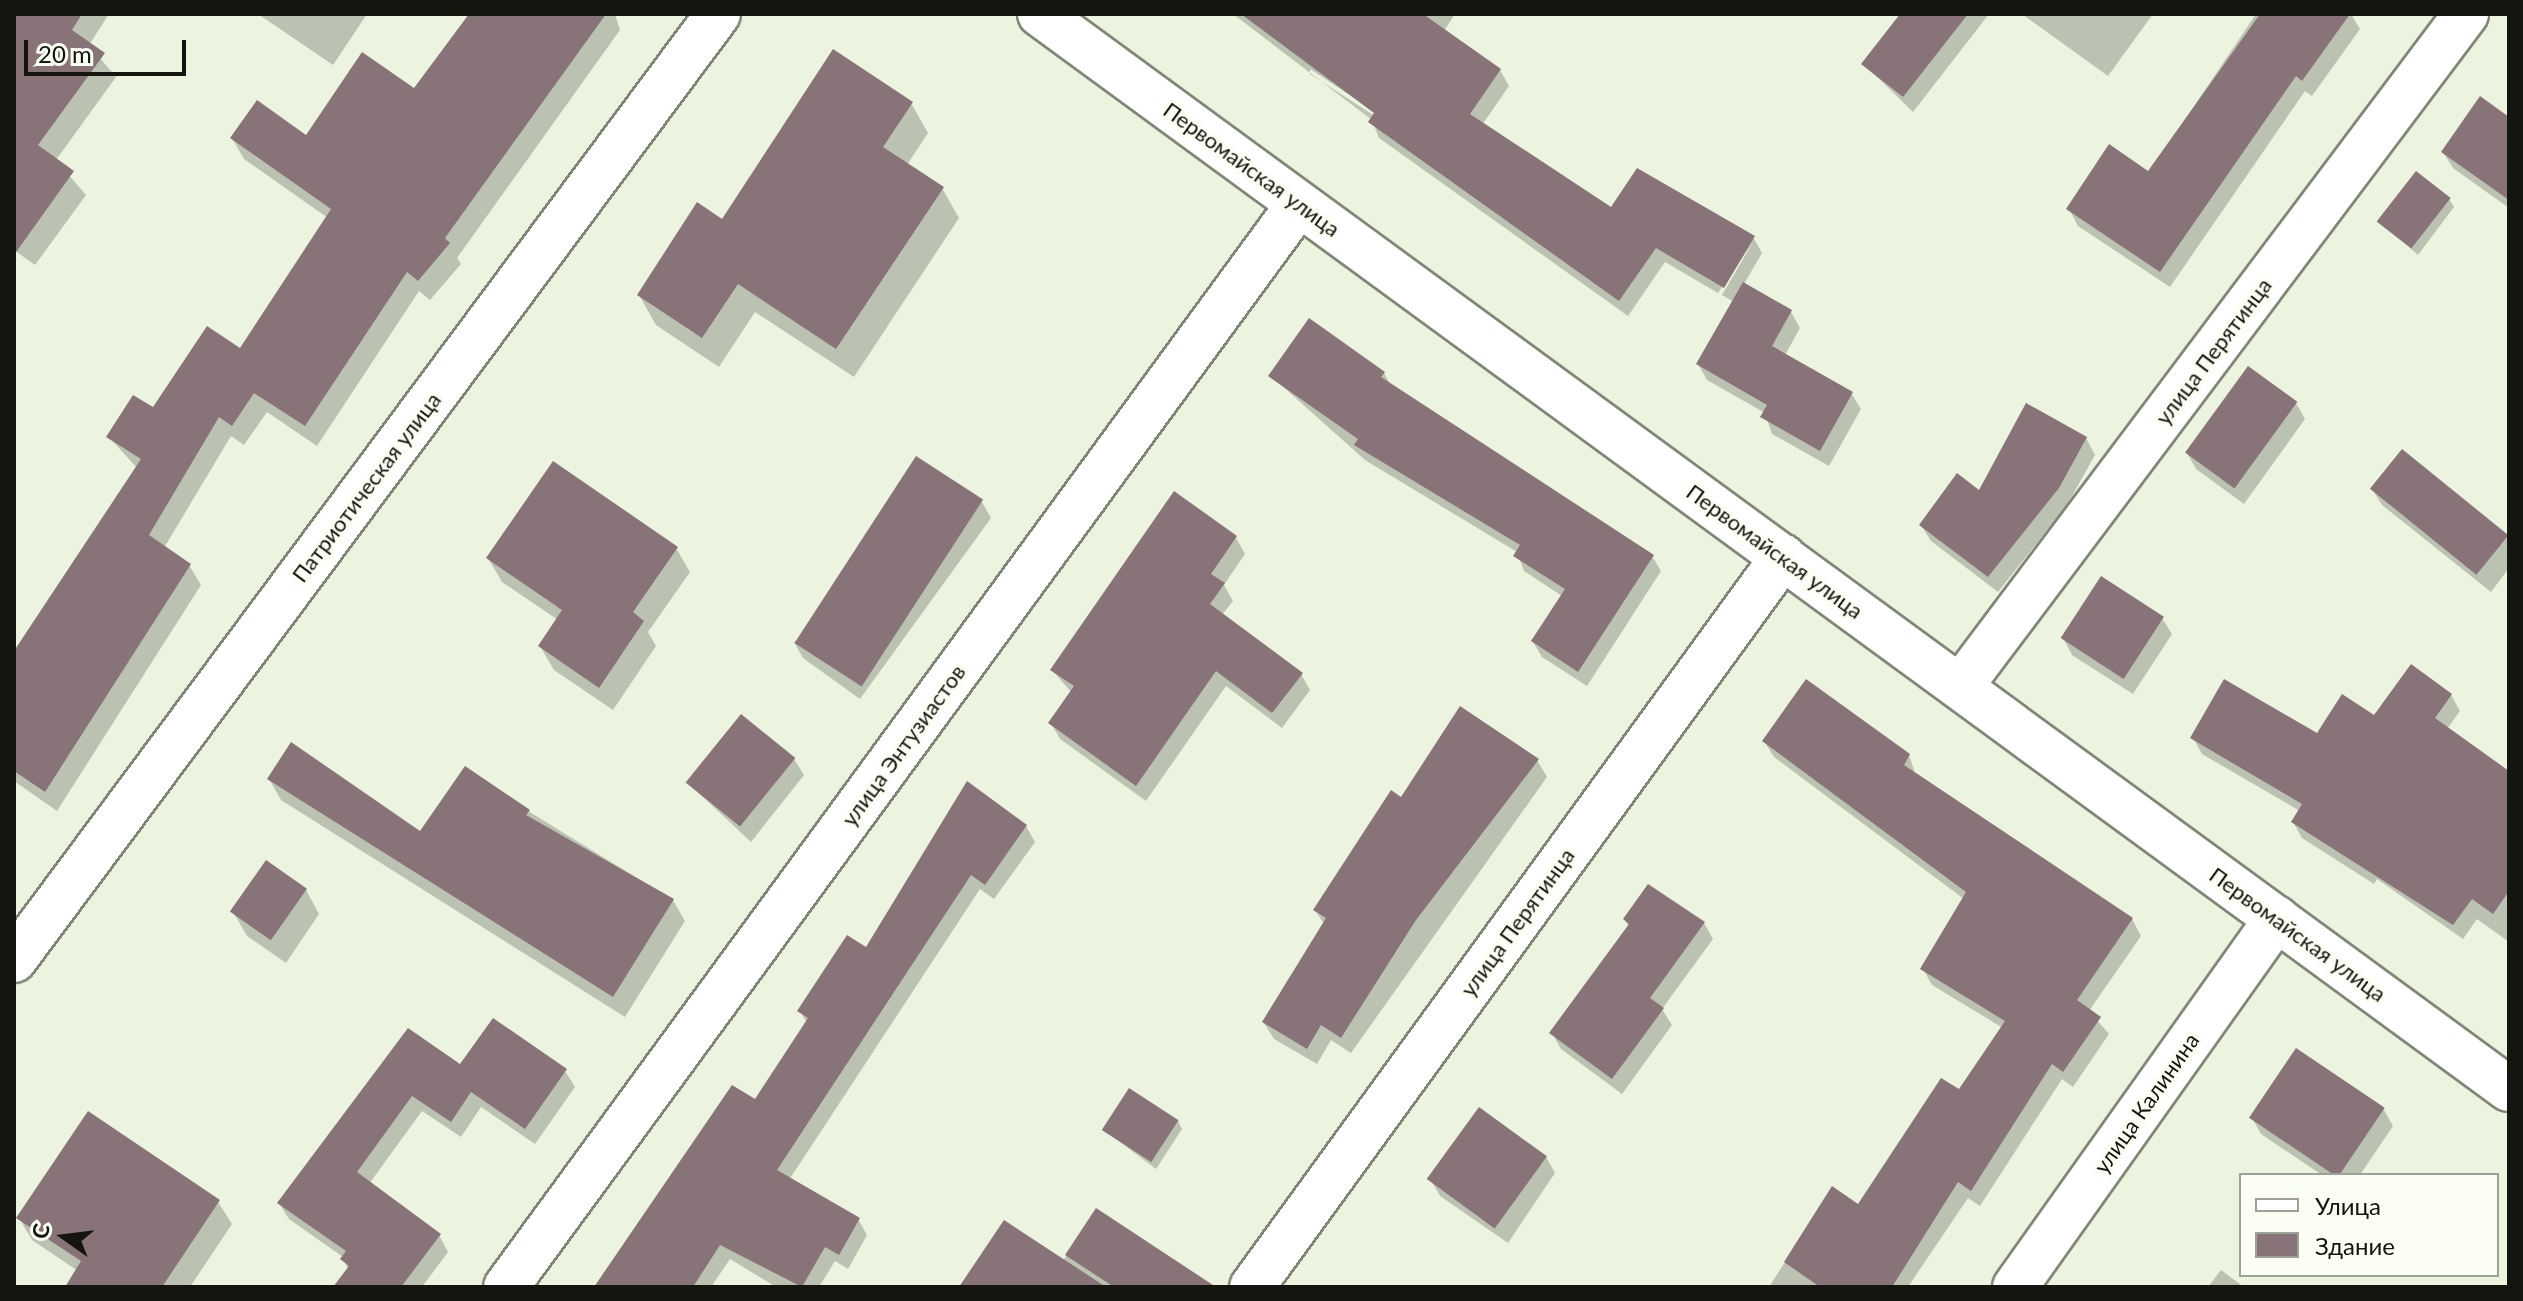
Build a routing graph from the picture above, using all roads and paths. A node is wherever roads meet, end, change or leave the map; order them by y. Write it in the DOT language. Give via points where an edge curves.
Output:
graph roads {
  1 [pos="718,14"];
  2 [pos="1040,14"];
  3 [pos="2466,14"];
  4 [pos="1299,204"];
  5 [pos="1783,557"];
  6 [pos="1960,687"];
  7 [pos="2277,919"];
  8 [pos="14,960"];
  9 [pos="2509,1089"];
  10 [pos="506,1287"];
  11 [pos="1252,1287"];
  12 [pos="2015,1287"];
  1 -- 8 [label="street, Патриотическая улица"];
  2 -- 4 [label="street, Первомайская улица"];
  3 -- 6 [label="street, улица Перятинца"];
  4 -- 5 [label="street, Первомайская улица"];
  4 -- 10 [label="street, улица Энтузиастов"];
  5 -- 6 [label="street, Первомайская улица"];
  5 -- 11 [label="street, улица Перятинца"];
  6 -- 7 [label="street, Первомайская улица"];
  7 -- 9 [label="street, Первомайская улица"];
  7 -- 12 [label="street, улица Калинина"];
}
